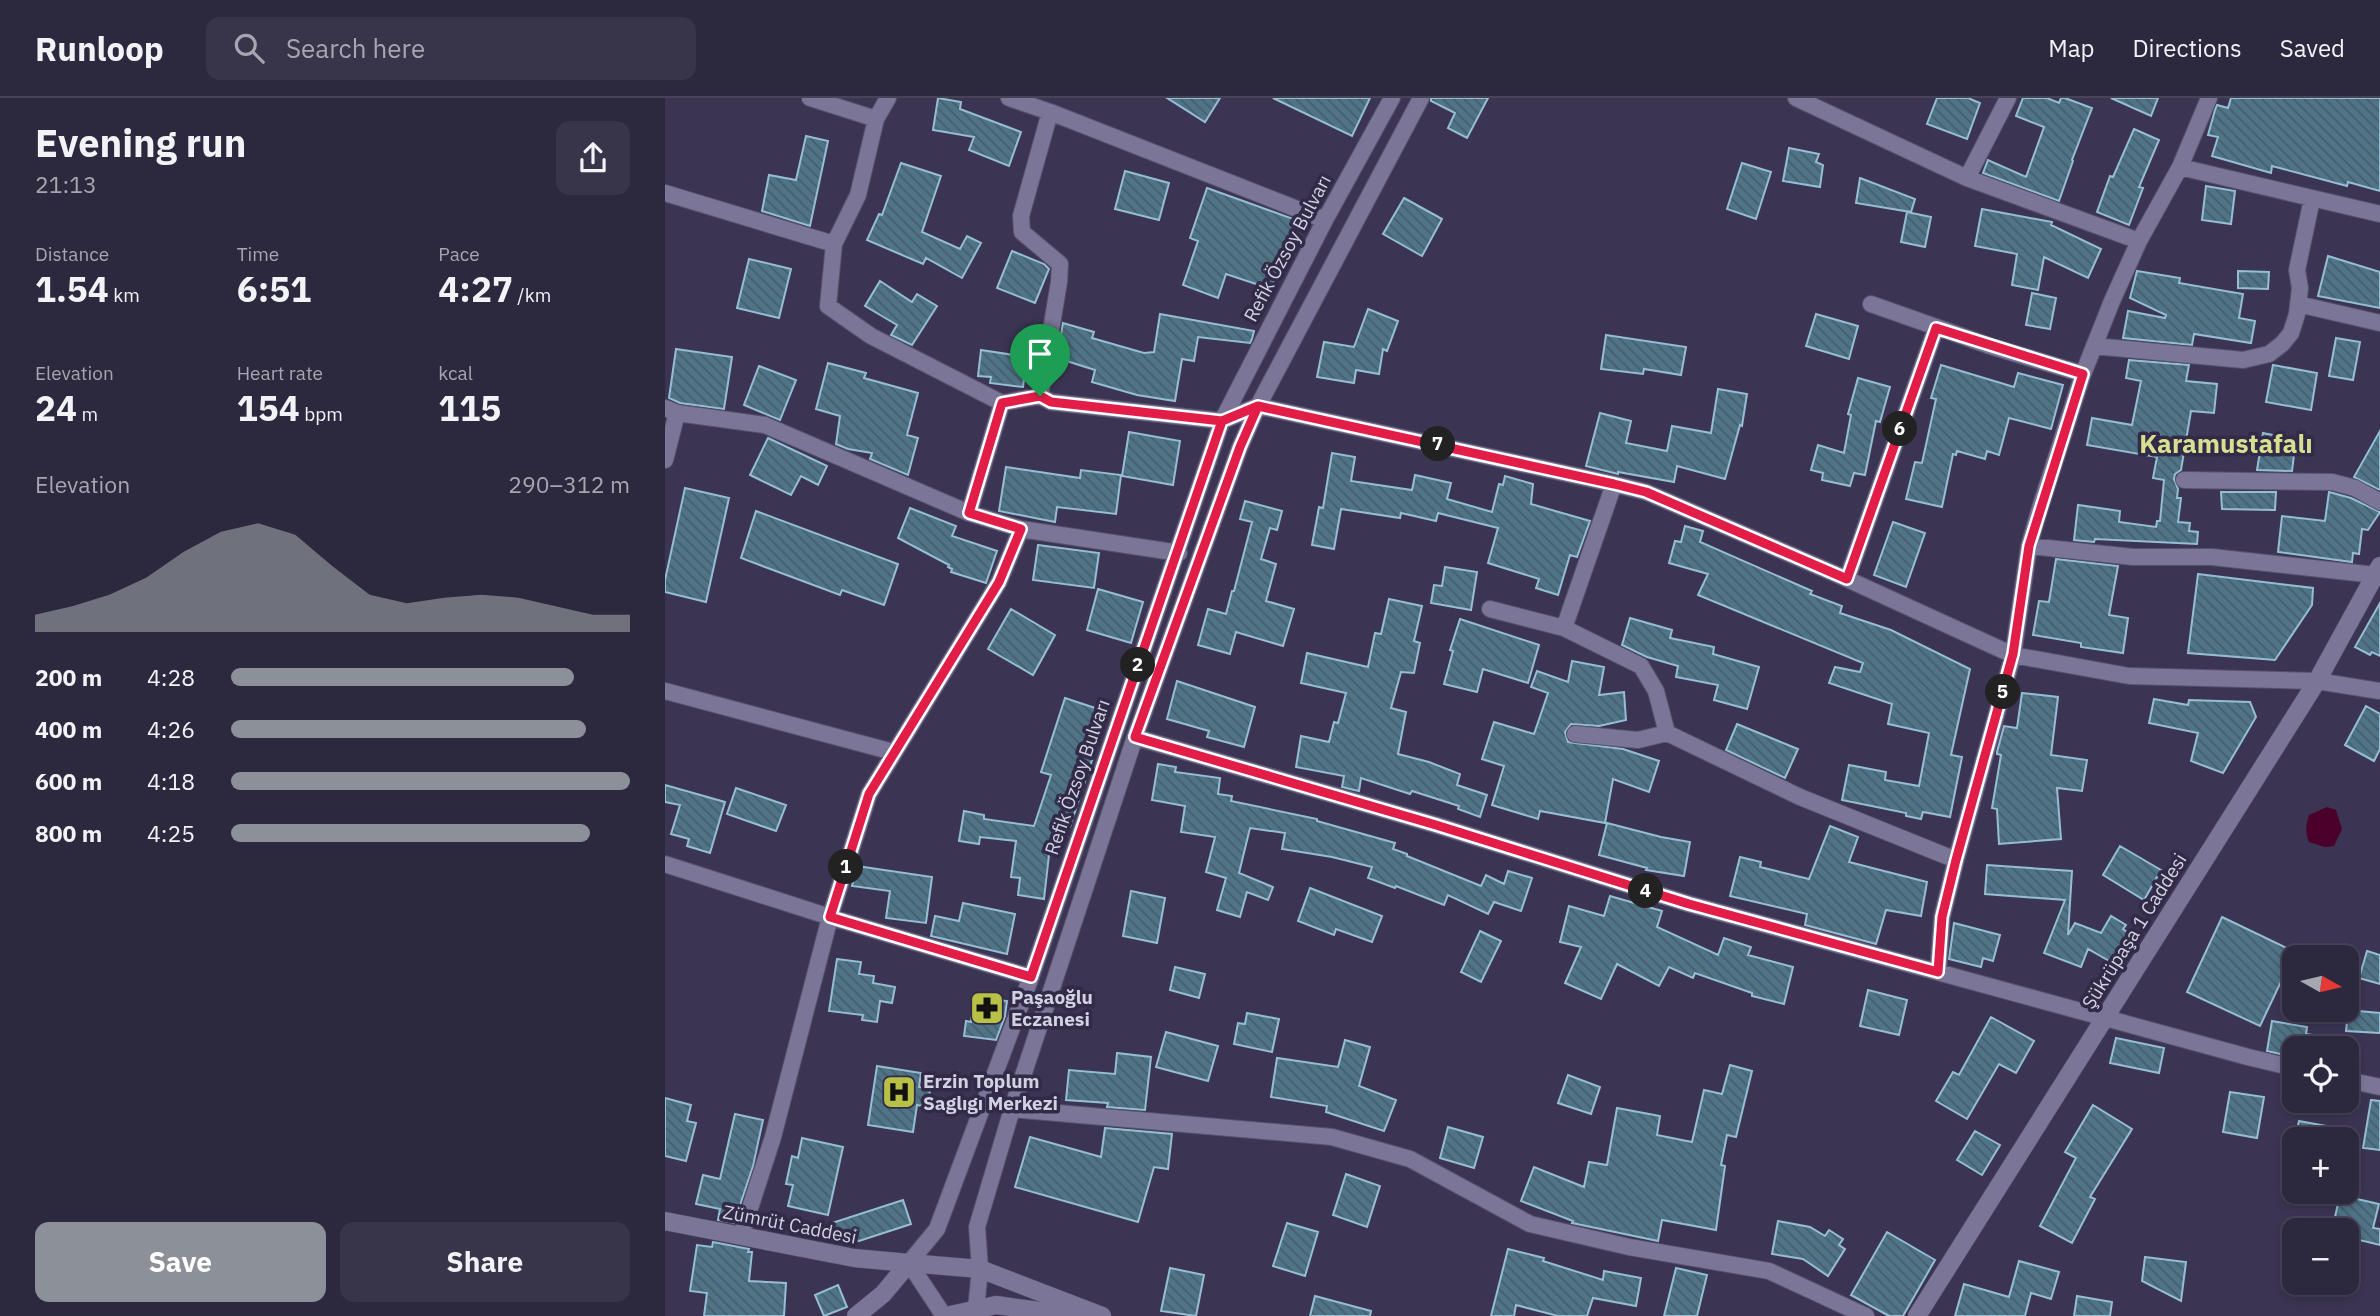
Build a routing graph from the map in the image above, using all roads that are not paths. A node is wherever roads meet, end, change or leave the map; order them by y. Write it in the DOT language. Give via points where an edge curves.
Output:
graph roads {
  1 [pos="810,98"];
  2 [pos="888,98"];
  3 [pos="1009,98"];
  4 [pos="1392,98"];
  5 [pos="1421,98"];
  6 [pos="1796,98"];
  7 [pos="2008,98"];
  8 [pos="2209,98"];
  9 [pos="1050,112"];
  10 [pos="876,119"];
  11 [pos="2180,167"];
  12 [pos="1967,177"];
  13 [pos="665,193"];
  14 [pos="2312,199"];
  15 [pos="2380,214"];
  16 [pos="1325,220"];
  17 [pos="2139,241"];
  18 [pos="834,244"];
  19 [pos="1871,304"];
  20 [pos="2298,304"];
  21 [pos="2380,323"];
  22 [pos="1936,328"];
  23 [pos="2094,346"];
  24 [pos="2083,374"];
  25 [pos="1040,396"];
  26 [pos="1002,403"];
  27 [pos="1258,406"];
  28 [pos="671,410"];
  29 [pos="1222,421"];
  30 [pos="665,460"];
  31 [pos="2184,480"];
  32 [pos="1614,484"];
  33 [pos="2380,502"];
  34 [pos="969,513"];
  35 [pos="1021,529"];
  36 [pos="2029,546"];
  37 [pos="1179,553"];
  38 [pos="2377,571"];
  39 [pos="1847,579"];
  40 [pos="1490,609"];
  41 [pos="1564,628"];
  42 [pos="2013,654"];
  43 [pos="2317,681"];
  44 [pos="665,691"];
  45 [pos="2380,691"];
  46 [pos="1667,733"];
  47 [pos="1574,734"];
  48 [pos="1135,737"];
  49 [pos="893,752"];
  50 [pos="1956,860"];
  51 [pos="665,864"];
  52 [pos="830,917"];
  53 [pos="1938,972"];
  54 [pos="1031,977"];
  55 [pos="2105,1017"];
  56 [pos="2282,1065"];
  57 [pos="2359,1083"];
  58 [pos="2380,1087"];
  59 [pos="1012,1110"];
  60 [pos="665,1221"];
  61 [pos="741,1236"];
  62 [pos="909,1263"];
  63 [pos="980,1269"];
  64 [pos="976,1309"];
  65 [pos="856,1316"];
  66 [pos="945,1316"];
  67 [pos="1077,1316"];
  68 [pos="1102,1316"];
  69 [pos="1866,1316"];
  70 [pos="1917,1316"];
  1 -- 10 [label="street"];
  2 -- 10 [label="street"];
  3 -- 9 [label="street"];
  4 -- 16 [label="street, Refik Özsoy Bulvarı"];
  5 -- 27 [label="street"];
  6 -- 12 [label="street"];
  7 -- 12 [label="street"];
  8 -- 11 [label="street"];
  9 -- 16 [label="street"];
  9 -- 25 [label="street" via="1021,216 1022,232 1060,264"];
  10 -- 18 [label="street" via="858,195"];
  11 -- 14 [label="street"];
  11 -- 17 [label="street"];
  12 -- 17 [label="street"];
  13 -- 18 [label="street"];
  14 -- 15 [label="street"];
  14 -- 20 [label="street" via="2297,270"];
  16 -- 29 [label="street, Refik Özsoy Bulvarı"];
  17 -- 23 [label="street"];
  18 -- 26 [label="street" via="828,306 871,337"];
  19 -- 22 [label="street"];
  20 -- 21 [label="street"];
  20 -- 23 [label="street" via="2291,333 2282,344 2269,354 2243,360"];
  22 -- 24 [label="street"];
  22 -- 39 [label="street"];
  23 -- 24 [label="street"];
  24 -- 36 [label="street"];
  25 -- 26 [label="street"];
  25 -- 29 [label="street" via="1051,402"];
  26 -- 34 [label="street"];
  27 -- 29 [label="street"];
  27 -- 32 [label="street"];
  27 -- 48 [label="street"];
  28 -- 30 [label="street"];
  28 -- 34 [label="street" via="765,425"];
  29 -- 37 [label="street, Refik Özsoy Bulvarı"];
  31 -- 33 [label="street" via="2332,482"];
  32 -- 39 [label="street" via="1646,492"];
  32 -- 41 [label="street"];
  34 -- 35 [label="street"];
  35 -- 37 [label="street"];
  35 -- 49 [label="street" via="999,582"];
  36 -- 38 [label="street" via="2133,557 2211,557"];
  36 -- 42 [label="street"];
  37 -- 54 [label="street, Refik Özsoy Bulvarı"];
  38 -- 43 [label="main road, Şükrüpaşa 1 Caddesi"];
  39 -- 42 [label="street"];
  40 -- 41 [label="street"];
  41 -- 46 [label="street" via="1641,666 1656,691"];
  42 -- 43 [label="street" via="2129,676"];
  42 -- 50 [label="street"];
  43 -- 45 [label="street"];
  43 -- 55 [label="main road, Şükrüpaşa 1 Caddesi"];
  44 -- 49 [label="street"];
  46 -- 47 [label="street" via="1638,740"];
  46 -- 50 [label="street" via="1800,797"];
  48 -- 53 [label="street" via="1689,904"];
  48 -- 59 [label="street"];
  49 -- 52 [label="street" via="869,794"];
  50 -- 53 [label="street" via="1942,917"];
  51 -- 52 [label="street"];
  52 -- 54 [label="street"];
  52 -- 61 [label="street"];
  53 -- 55 [label="street"];
  54 -- 62 [label="street, Refik Özsoy Bulvarı" via="937,1229"];
  55 -- 56 [label="street"];
  55 -- 70 [label="main road, Şükrüpaşa 1 Caddesi"];
  57 -- 58 [label="street"];
  59 -- 63 [label="street" via="977,1227"];
  59 -- 69 [label="street" via="1332,1137 1410,1159 1529,1224 1769,1271"];
  60 -- 61 [label="main road, Zümrüt Caddesi"];
  61 -- 62 [label="main road, Zümrüt Caddesi" via="853,1258"];
  62 -- 63 [label="main road, Zümrüt Caddesi"];
  62 -- 65 [label="main road" via="883,1294"];
  62 -- 66 [label="street"];
  63 -- 64 [label="street"];
  63 -- 68 [label="main road, Zümrüt Caddesi"];
  64 -- 66 [label="main road"];
  64 -- 67 [label="main road" via="996,1305"];
}
